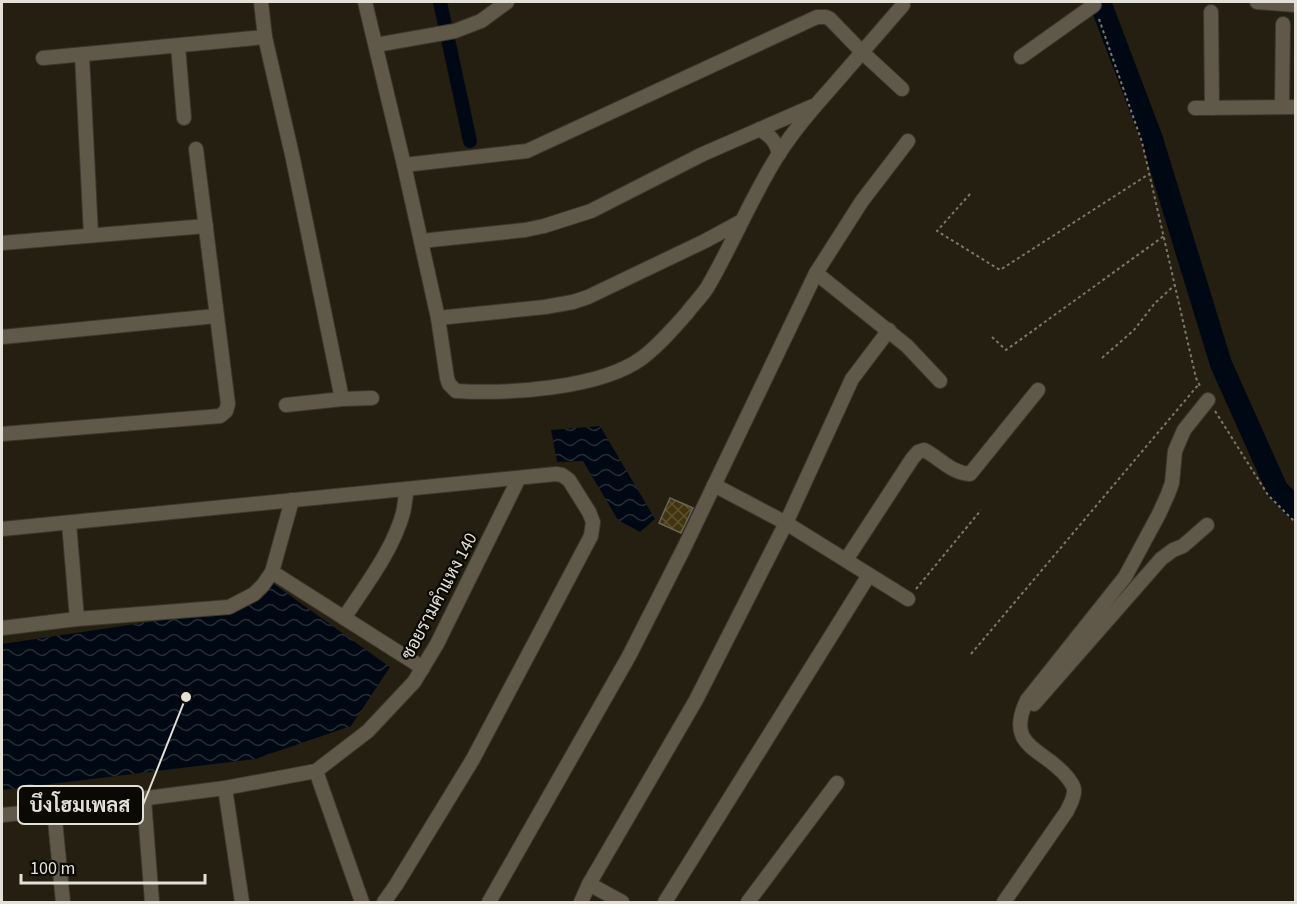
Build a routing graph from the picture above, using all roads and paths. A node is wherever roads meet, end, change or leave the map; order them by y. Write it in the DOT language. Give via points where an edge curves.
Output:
graph roads {
  1 [pos="261,2"];
  2 [pos="365,2"];
  3 [pos="507,2"];
  4 [pos="1257,2"];
  5 [pos="903,5"];
  6 [pos="1094,5"];
  7 [pos="1296,5"];
  8 [pos="1211,12"];
  9 [pos="1284,24"];
  10 [pos="265,37"];
  11 [pos="376,45"];
  12 [pos="178,46"];
  13 [pos="862,52"];
  14 [pos="82,55"];
  15 [pos="1021,57"];
  16 [pos="43,58"];
  17 [pos="902,89"];
  18 [pos="817,104"];
  19 [pos="1289,107"];
  20 [pos="1195,108"];
  21 [pos="1212,108"];
  22 [pos="184,118"];
  23 [pos="760,129"];
  24 [pos="908,141"];
  25 [pos="196,149"];
  26 [pos="779,154"];
  27 [pos="404,165"];
  28 [pos="1149,174"];
  29 [pos="970,194"];
  30 [pos="742,221"];
  31 [pos="206,226"];
  32 [pos="91,235"];
  33 [pos="1164,236"];
  34 [pos="421,241"];
  35 [pos="2,243"];
  36 [pos="816,273"];
  37 [pos="1175,285"];
  38 [pos="216,316"];
  39 [pos="438,318"];
  40 [pos="889,330"];
  41 [pos="2,337"];
  42 [pos="992,337"];
  43 [pos="1102,358"];
  44 [pos="940,381"];
  45 [pos="1199,384"];
  46 [pos="1038,390"];
  47 [pos="372,398"];
  48 [pos="342,399"];
  49 [pos="1208,400"];
  50 [pos="286,405"];
  51 [pos="2,434"];
  52 [pos="519,478"];
  53 [pos="714,485"];
  54 [pos="407,490"];
  55 [pos="292,500"];
  56 [pos="981,510"];
  57 [pos="69,523"];
  58 [pos="786,523"];
  59 [pos="1296,523"];
  60 [pos="1207,525"];
  61 [pos="2,529"];
  62 [pos="846,560"];
  63 [pos="272,572"];
  64 [pos="869,575"];
  65 [pos="909,599"];
  66 [pos="344,618"];
  67 [pos="77,619"];
  68 [pos="2,628"];
  69 [pos="1079,645"];
  70 [pos="971,654"];
  71 [pos="423,668"];
  72 [pos="316,771"];
  73 [pos="837,783"];
  74 [pos="225,788"];
  75 [pos="144,799"];
  76 [pos="54,810"];
  77 [pos="2,815"];
  78 [pos="589,884"];
  79 [pos="63,903"];
  80 [pos="152,903"];
  81 [pos="242,903"];
  82 [pos="362,903"];
  83 [pos="384,903"];
  84 [pos="489,903"];
  85 [pos="581,903"];
  86 [pos="622,903"];
  87 [pos="664,903"];
  88 [pos="748,903"];
  89 [pos="1004,903"];
  1 -- 10 [label="street"];
  2 -- 11 [label="street"];
  3 -- 11 [label="street" via="481,21 455,31"];
  4 -- 7 [label="street"];
  5 -- 13 [label="street"];
  6 -- 15 [label="street"];
  6 -- 28 [label="path" via="1142,142"];
  8 -- 21 [label="street"];
  9 -- 19 [label="street"];
  10 -- 12 [label="street"];
  10 -- 48 [label="street"];
  11 -- 27 [label="street"];
  12 -- 14 [label="street"];
  12 -- 22 [label="street"];
  13 -- 17 [label="street"];
  13 -- 18 [label="street"];
  13 -- 27 [label="street" via="830,19 818,17 527,151"];
  14 -- 16 [label="street"];
  14 -- 32 [label="street"];
  18 -- 23 [label="street"];
  18 -- 26 [label="street"];
  19 -- 21 [label="street"];
  20 -- 21 [label="street"];
  23 -- 26 [label="street" via="776,143"];
  23 -- 34 [label="street" via="591,211 525,230"];
  24 -- 36 [label="street" via="862,201"];
  25 -- 31 [label="street"];
  26 -- 30 [label="street"];
  27 -- 34 [label="street"];
  28 -- 29 [label="path" via="1000,270 937,231"];
  28 -- 33 [label="path"];
  30 -- 39 [label="street" via="573,302"];
  30 -- 39 [label="street" via="706,290 671,332 641,359 589,381 524,390 456,391 447,378"];
  31 -- 32 [label="street"];
  31 -- 38 [label="street"];
  32 -- 35 [label="street"];
  33 -- 37 [label="path"];
  33 -- 42 [label="path" via="1006,350"];
  34 -- 39 [label="street"];
  36 -- 40 [label="street"];
  36 -- 53 [label="street"];
  37 -- 43 [label="path"];
  37 -- 45 [label="path"];
  38 -- 41 [label="street"];
  38 -- 51 [label="street" via="228,404 220,416"];
  40 -- 44 [label="street"];
  40 -- 58 [label="street" via="852,379"];
  45 -- 49 [label="path"];
  45 -- 70 [label="path"];
  46 -- 62 [label="street" via="970,474 954,471 924,450 918,452"];
  47 -- 48 [label="street"];
  48 -- 50 [label="street"];
  49 -- 59 [label="path" via="1268,495"];
  49 -- 69 [label="street" via="1184,430 1175,451 1168,494 1138,555"];
  52 -- 54 [label="street"];
  52 -- 71 [label="street, ซอยรามคำแหง 140"];
  52 -- 83 [label="street" via="556,474 569,480 593,522 591,536 473,759"];
  53 -- 58 [label="street"];
  53 -- 84 [label="street" via="629,656"];
  54 -- 55 [label="street"];
  54 -- 66 [label="street" via="392,540"];
  55 -- 57 [label="street"];
  55 -- 63 [label="street"];
  56 -- 65 [label="path"];
  57 -- 61 [label="street"];
  57 -- 67 [label="street"];
  58 -- 62 [label="street"];
  58 -- 78 [label="street" via="696,700"];
  60 -- 69 [label="street" via="1161,559"];
  62 -- 64 [label="street"];
  63 -- 66 [label="street"];
  63 -- 67 [label="street" via="254,594 230,607"];
  64 -- 65 [label="street"];
  64 -- 87 [label="street"];
  66 -- 71 [label="street"];
  67 -- 68 [label="street"];
  69 -- 89 [label="street" via="1027,700 1019,727 1028,745 1062,771 1074,786 1073,800"];
  71 -- 72 [label="street, ซอยรามคำแหง 140" via="369,731"];
  72 -- 74 [label="street, ซอยรามคำแหง 140"];
  72 -- 82 [label="street"];
  73 -- 88 [label="street"];
  74 -- 75 [label="street, ซอยรามคำแหง 140"];
  74 -- 81 [label="street"];
  75 -- 76 [label="street, ซอยรามคำแหง 140"];
  75 -- 80 [label="street"];
  76 -- 77 [label="street, ซอยรามคำแหง 140"];
  76 -- 79 [label="street"];
  78 -- 85 [label="street"];
  78 -- 86 [label="street"];
}
